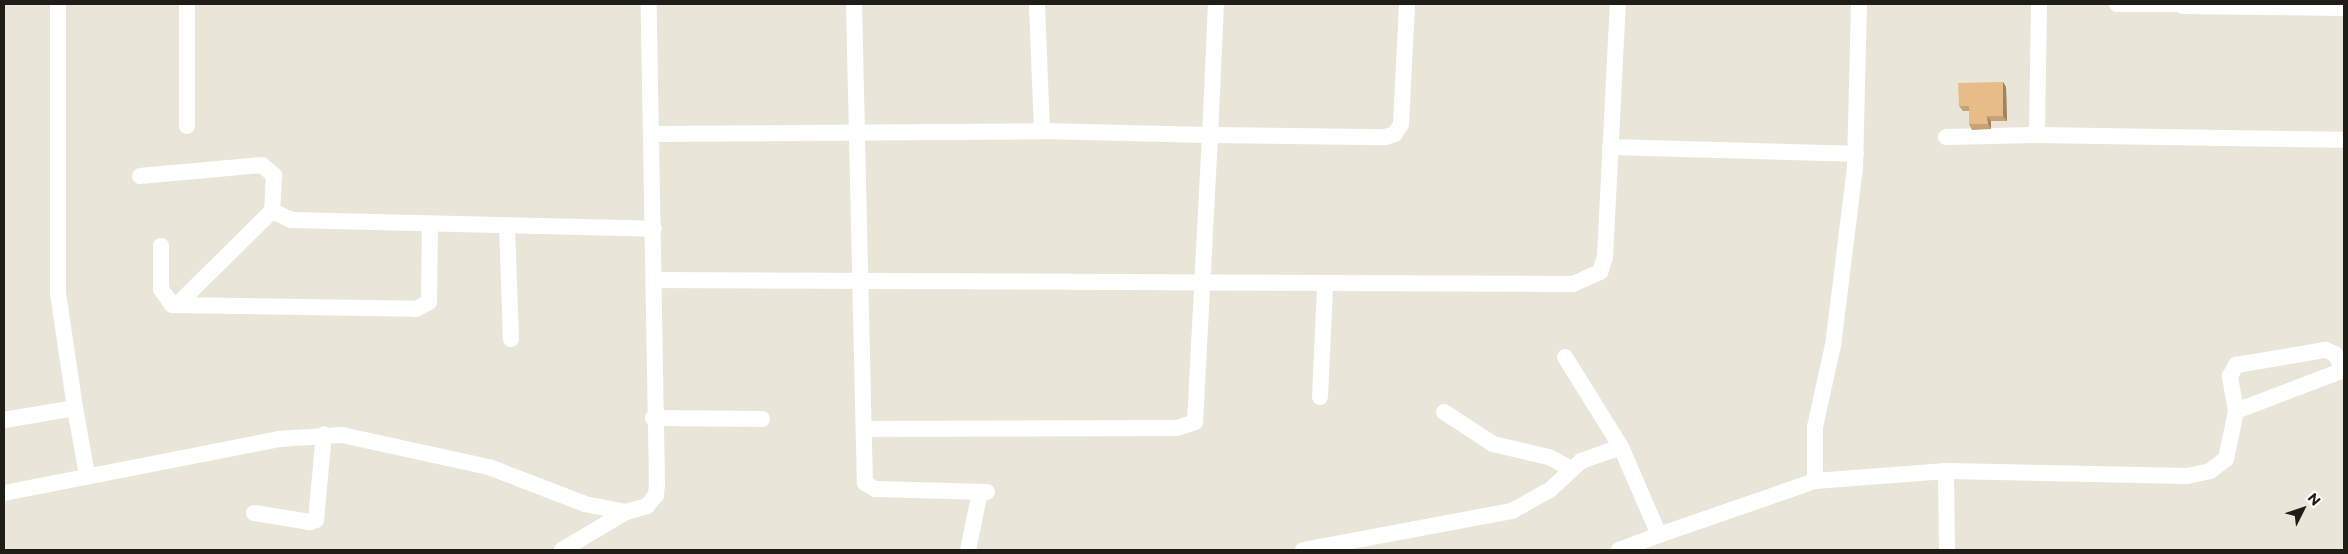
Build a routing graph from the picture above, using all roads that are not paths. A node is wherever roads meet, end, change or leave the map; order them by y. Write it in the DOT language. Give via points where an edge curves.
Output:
graph roads {
  1 [pos="58,4"];
  2 [pos="187,4"];
  3 [pos="649,4"];
  4 [pos="854,4"];
  5 [pos="1037,4"];
  6 [pos="1216,4"];
  7 [pos="1406,4"];
  8 [pos="1618,4"];
  9 [pos="1859,4"];
  10 [pos="2038,4"];
  11 [pos="2117,4"];
  12 [pos="2182,5"];
  13 [pos="2344,8"];
  14 [pos="186,126"];
  15 [pos="1042,131"];
  16 [pos="652,134"];
  17 [pos="860,134"];
  18 [pos="2037,134"];
  19 [pos="1210,135"];
  20 [pos="1946,136"];
  21 [pos="2344,140"];
  22 [pos="1610,148"];
  23 [pos="1856,154"];
  24 [pos="140,176"];
  25 [pos="272,211"];
  26 [pos="430,224"];
  27 [pos="507,226"];
  28 [pos="654,229"];
  29 [pos="161,246"];
  30 [pos="654,280"];
  31 [pos="863,283"];
  32 [pos="1204,284"];
  33 [pos="1325,286"];
  34 [pos="177,305"];
  35 [pos="511,339"];
  36 [pos="1565,357"];
  37 [pos="2344,370"];
  38 [pos="1320,397"];
  39 [pos="75,408"];
  40 [pos="2236,411"];
  41 [pos="1444,412"];
  42 [pos="653,418"];
  43 [pos="762,419"];
  44 [pos="4,420"];
  45 [pos="864,428"];
  46 [pos="324,434"];
  47 [pos="1621,446"];
  48 [pos="1572,469"];
  49 [pos="1946,471"];
  50 [pos="87,475"];
  51 [pos="1815,481"];
  52 [pos="4,493"];
  53 [pos="626,512"];
  54 [pos="254,513"];
  55 [pos="1659,536"];
  56 [pos="562,550"];
  57 [pos="968,550"];
  58 [pos="1303,550"];
  59 [pos="1619,550"];
  60 [pos="1947,550"];
  1 -- 39 [label="street" via="58,293"];
  2 -- 14 [label="street"];
  3 -- 16 [label="street"];
  4 -- 17 [label="street"];
  5 -- 15 [label="street"];
  6 -- 19 [label="street"];
  7 -- 19 [label="street" via="1401,124 1395,134"];
  8 -- 22 [label="street"];
  9 -- 23 [label="street"];
  10 -- 18 [label="street"];
  11 -- 12 [label="street"];
  12 -- 13 [label="street"];
  15 -- 17 [label="street"];
  15 -- 19 [label="street"];
  16 -- 17 [label="street"];
  16 -- 28 [label="street"];
  17 -- 31 [label="street"];
  18 -- 20 [label="street"];
  18 -- 21 [label="street"];
  19 -- 32 [label="street"];
  22 -- 23 [label="street"];
  22 -- 33 [label="street" via="1605,257 1600,272 1591,279 1573,284"];
  23 -- 51 [label="street" via="1833,345 1815,427"];
  24 -- 25 [label="street" via="262,164 274,175"];
  25 -- 26 [label="street" via="291,220"];
  25 -- 34 [label="street"];
  26 -- 27 [label="street"];
  26 -- 34 [label="street" via="430,293 424,307"];
  27 -- 28 [label="street"];
  27 -- 35 [label="street"];
  28 -- 30 [label="street"];
  29 -- 34 [label="street" via="160,289 163,298"];
  30 -- 31 [label="street"];
  30 -- 42 [label="street"];
  31 -- 32 [label="street"];
  31 -- 45 [label="street"];
  32 -- 33 [label="street"];
  32 -- 45 [label="street" via="1198,414 1189,426"];
  33 -- 38 [label="street"];
  36 -- 47 [label="street"];
  37 -- 40 [label="street"];
  37 -- 40 [label="street" via="2335,354 2326,350 2236,365 2230,376"];
  39 -- 44 [label="street"];
  39 -- 50 [label="street"];
  40 -- 49 [label="street" via="2226,459 2220,466 2187,476"];
  41 -- 48 [label="street" via="1493,444 1549,457"];
  42 -- 43 [label="street"];
  42 -- 53 [label="street" via="656,495 646,506"];
  45 -- 57 [label="street" via="864,476 870,488 984,492"];
  46 -- 50 [label="street" via="279,438"];
  46 -- 53 [label="street" via="354,436 488,467 585,504"];
  46 -- 54 [label="street" via="316,520 310,522"];
  47 -- 48 [label="street" via="1581,461"];
  47 -- 55 [label="street"];
  48 -- 58 [label="street" via="1551,490 1512,511"];
  49 -- 51 [label="street"];
  49 -- 60 [label="street"];
  50 -- 52 [label="street"];
  51 -- 55 [label="street"];
  53 -- 56 [label="street"];
  55 -- 59 [label="street"];
}
